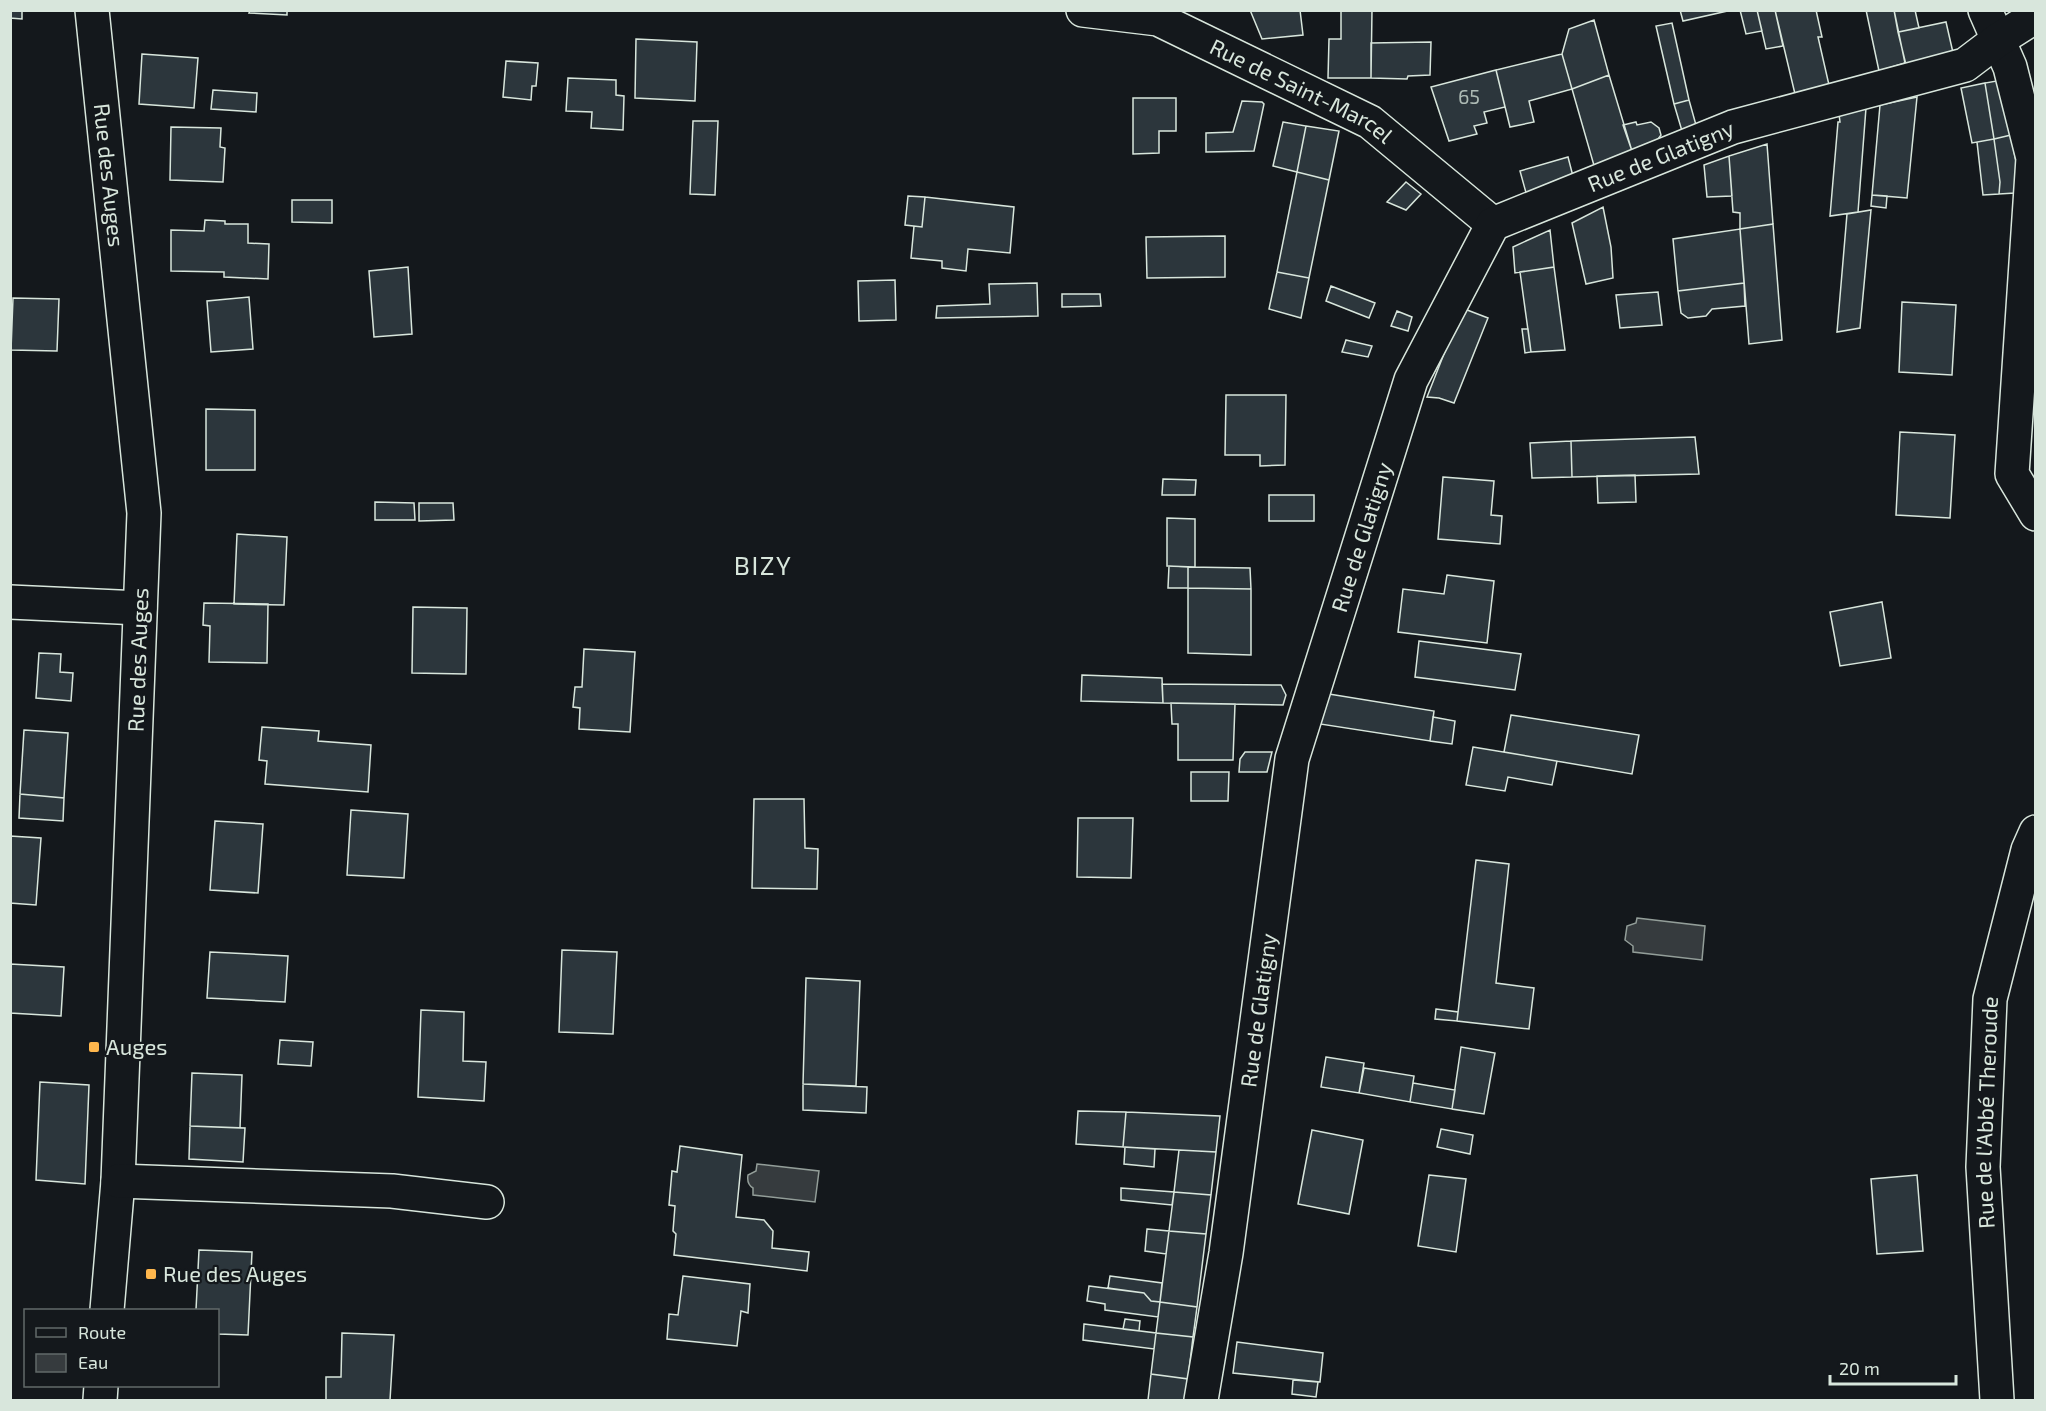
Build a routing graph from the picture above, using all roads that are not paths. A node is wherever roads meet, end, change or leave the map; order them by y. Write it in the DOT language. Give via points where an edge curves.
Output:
graph roads {
  1 [pos="92,10"];
  2 [pos="1083,10"];
  3 [pos="1985,10"];
  4 [pos="1158,15"];
  5 [pos="2036,16"];
  6 [pos="1998,40"];
  7 [pos="1493,224"];
  8 [pos="2036,514"];
  9 [pos="10,602"];
  10 [pos="140,608"];
  11 [pos="2036,832"];
  12 [pos="118,1181"];
  13 [pos="487,1202"];
  14 [pos="107,1309"];
  15 [pos="1201,1401"];
  16 [pos="1997,1401"];
  1 -- 10 [label="street, Rue des Auges" via="144,513"];
  2 -- 4 [label="street, Rue de Saint-Marcel"];
  3 -- 6 [label="street"];
  4 -- 7 [label="street, Rue de Saint-Marcel" via="1370,123"];
  5 -- 6 [label="street, Rue de Glatigny"];
  6 -- 7 [label="street, Rue de Glatigny" via="1965,65 1733,127"];
  6 -- 8 [label="street" via="2010,67 2033,158 2012,474"];
  7 -- 15 [label="street, Rue de Glatigny" via="1411,380 1292,759 1226,1253"];
  9 -- 10 [label="street"];
  10 -- 12 [label="street, Rue des Auges"];
  11 -- 16 [label="street, Rue de l'Abbé Theroude" via="1990,999 1983,1167"];
  12 -- 13 [label="street" via="392,1191"];
  12 -- 14 [label="street, Rue des Auges"];
}
